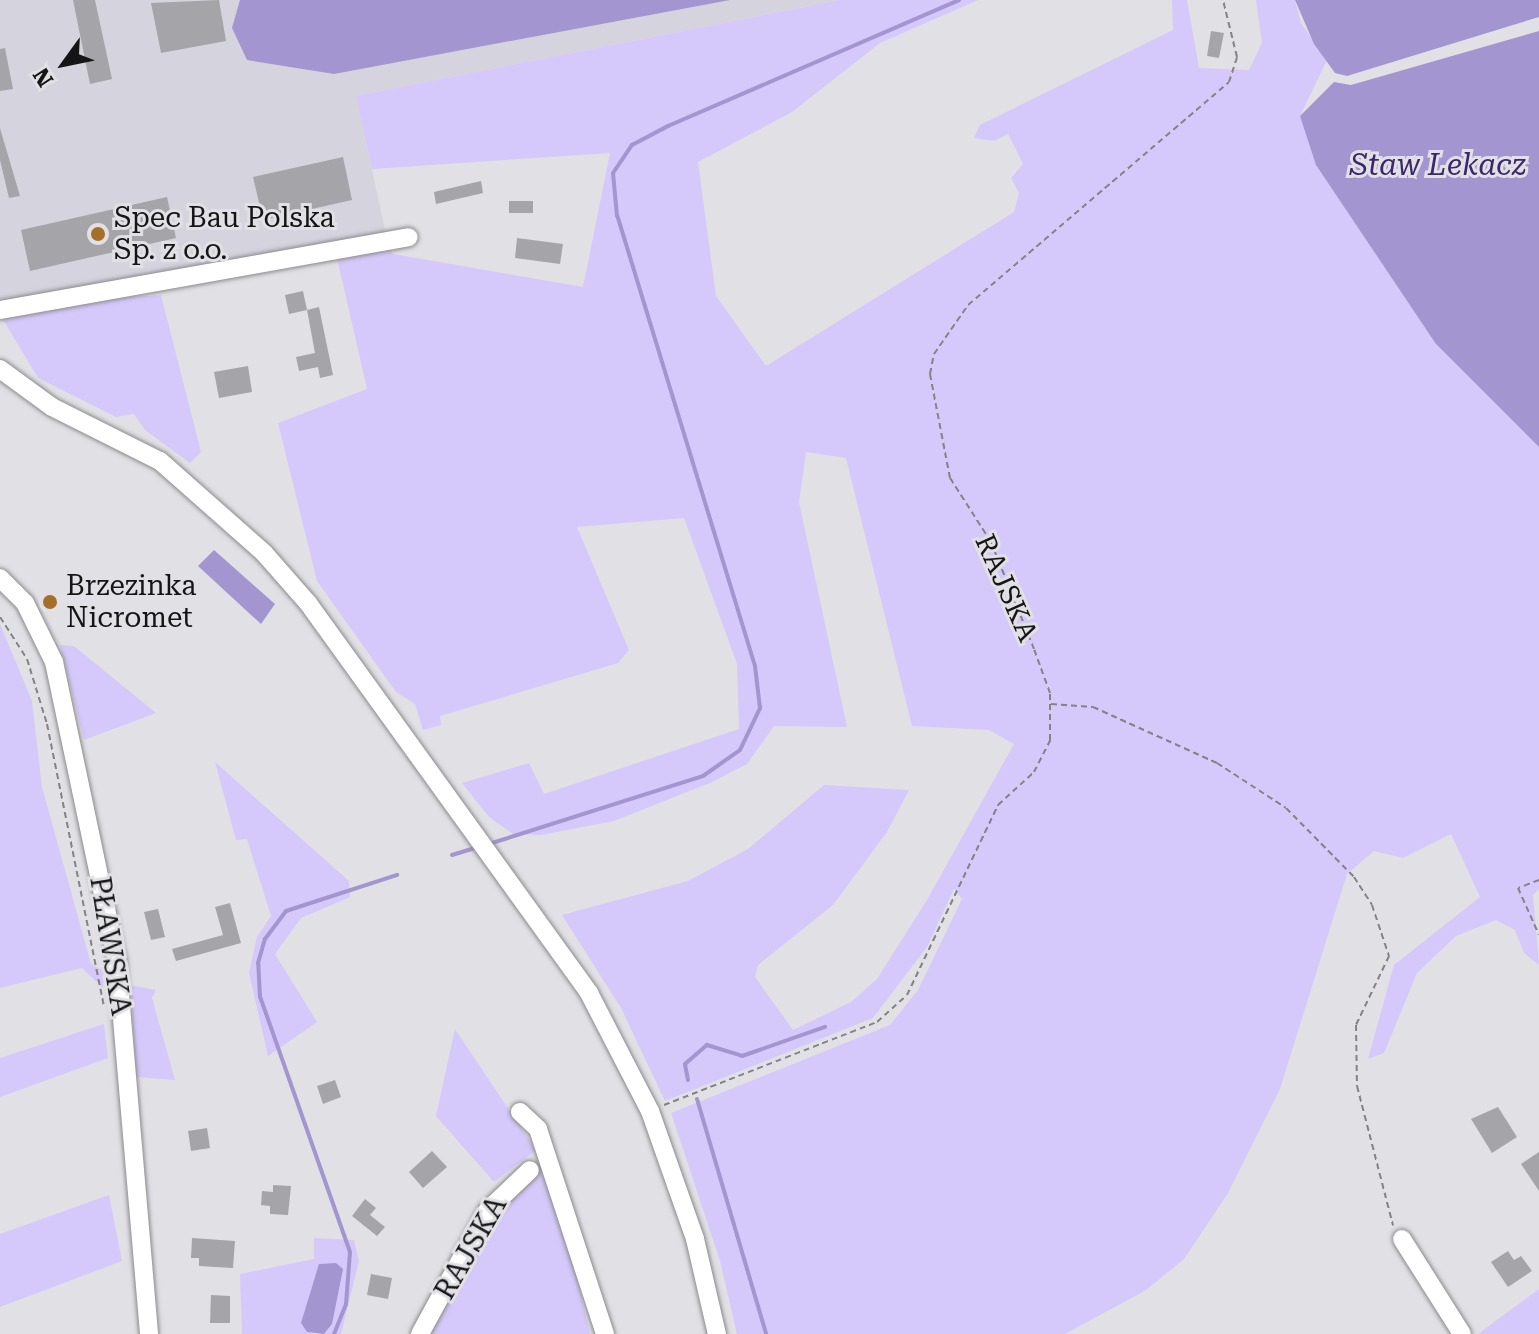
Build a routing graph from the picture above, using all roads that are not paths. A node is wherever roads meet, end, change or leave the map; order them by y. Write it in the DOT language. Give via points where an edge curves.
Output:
graph roads {
  1 [pos="409,237"];
  2 [pos="0,310"];
  3 [pos="0,369"];
  4 [pos="0,578"];
  5 [pos="520,1112"];
  6 [pos="530,1170"];
  7 [pos="1402,1239"];
  8 [pos="149,1334"];
  9 [pos="420,1334"];
  10 [pos="605,1334"];
  11 [pos="717,1334"];
  12 [pos="1462,1334"];
  1 -- 2 [label="street"];
  3 -- 11 [label="street" via="52,407 160,461 264,553 308,603 589,993 650,1111 695,1239"];
  4 -- 8 [label="street, PŁAWSKA" via="25,603 54,662 117,960"];
  5 -- 10 [label="street" via="538,1129"];
  6 -- 9 [label="street, RAJSKA" via="492,1203"];
  7 -- 12 [label="street"];
}
